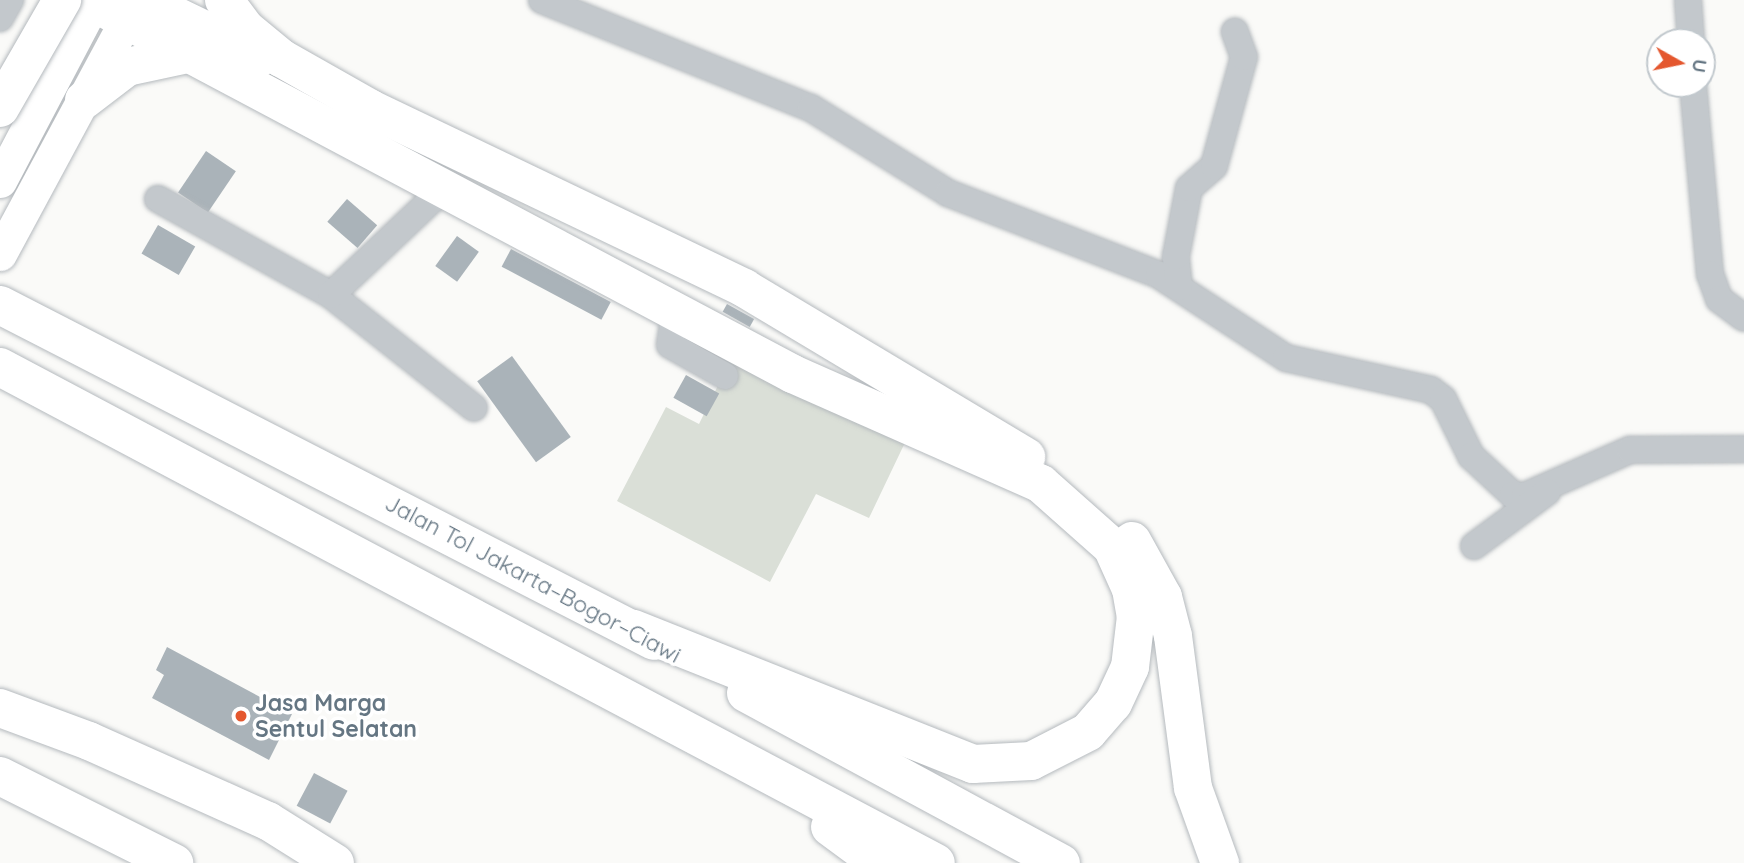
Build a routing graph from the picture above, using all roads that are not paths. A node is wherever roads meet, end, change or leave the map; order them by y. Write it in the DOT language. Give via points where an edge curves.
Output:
graph roads {
  1 [pos="44,0"];
  2 [pos="224,0"];
  3 [pos="542,0"];
  4 [pos="1688,0"];
  5 [pos="83,1"];
  6 [pos="136,7"];
  7 [pos="1690,28"];
  8 [pos="1235,32"];
  9 [pos="71,47"];
  10 [pos="187,54"];
  11 [pos="1694,98"];
  12 [pos="84,100"];
  13 [pos="0,108"];
  14 [pos="371,109"];
  15 [pos="0,181"];
  16 [pos="443,189"];
  17 [pos="158,199"];
  18 [pos="0,254"];
  19 [pos="1179,287"];
  20 [pos="331,295"];
  21 [pos="0,305"];
  22 [pos="675,312"];
  23 [pos="1744,318"];
  24 [pos="0,367"];
  25 [pos="724,376"];
  26 [pos="474,408"];
  27 [pos="1744,449"];
  28 [pos="1562,479"];
  29 [pos="1474,546"];
  30 [pos="633,629"];
  31 [pos="0,708"];
  32 [pos="0,732"];
  33 [pos="0,776"];
  34 [pos="779,777"];
  35 [pos="283,858"];
  36 [pos="174,863"];
  37 [pos="335,863"];
  38 [pos="879,863"];
  39 [pos="936,863"];
  40 [pos="1061,863"];
  41 [pos="1220,863"];
  1 -- 9 [label="street" via="45,24"];
  2 -- 14 [label="highway" via="247,30 281,58"];
  3 -- 19 [label="street" via="811,108 948,194"];
  4 -- 7 [label="street"];
  5 -- 6 [label="highway"];
  5 -- 9 [label="main road"];
  5 -- 13 [label="highway, bridge"];
  6 -- 10 [label="highway"];
  6 -- 12 [label="main road"];
  6 -- 14 [label="highway"];
  8 -- 19 [label="street" via="1244,57 1213,166 1189,188 1176,257"];
  9 -- 15 [label="main road"];
  10 -- 12 [label="highway" via="127,67"];
  10 -- 16 [label="highway"];
  11 -- 23 [label="street" via="1710,274 1719,299"];
  12 -- 18 [label="main road"];
  14 -- 41 [label="highway" via="744,288 1102,508 1126,532 1163,597 1173,636 1192,788"];
  16 -- 20 [label="street"];
  16 -- 22 [label="highway"];
  17 -- 20 [label="street"];
  19 -- 28 [label="street" via="1222,321 1286,358 1431,390 1450,412 1471,456 1513,495 1525,496"];
  20 -- 26 [label="street"];
  21 -- 30 [label="highway, Jalan Tol Jakarta–Bogor–Ciawi"];
  22 -- 25 [label="street" via="670,345"];
  22 -- 30 [label="highway" via="911,430 1041,484 1112,547 1131,589 1135,646 1113,703 1088,732 1031,761 973,764"];
  24 -- 34 [label="highway"];
  27 -- 28 [label="street" via="1630,450"];
  28 -- 29 [label="street"];
  30 -- 40 [label="highway, Jalan Tol Jakarta–Bogor–Ciawi"];
  31 -- 37 [label="highway" via="89,741 268,821"];
  32 -- 35 [label="highway" via="155,792"];
  33 -- 36 [label="highway"];
  34 -- 38 [label="highway" via="841,838"];
  34 -- 39 [label="highway"];
}
